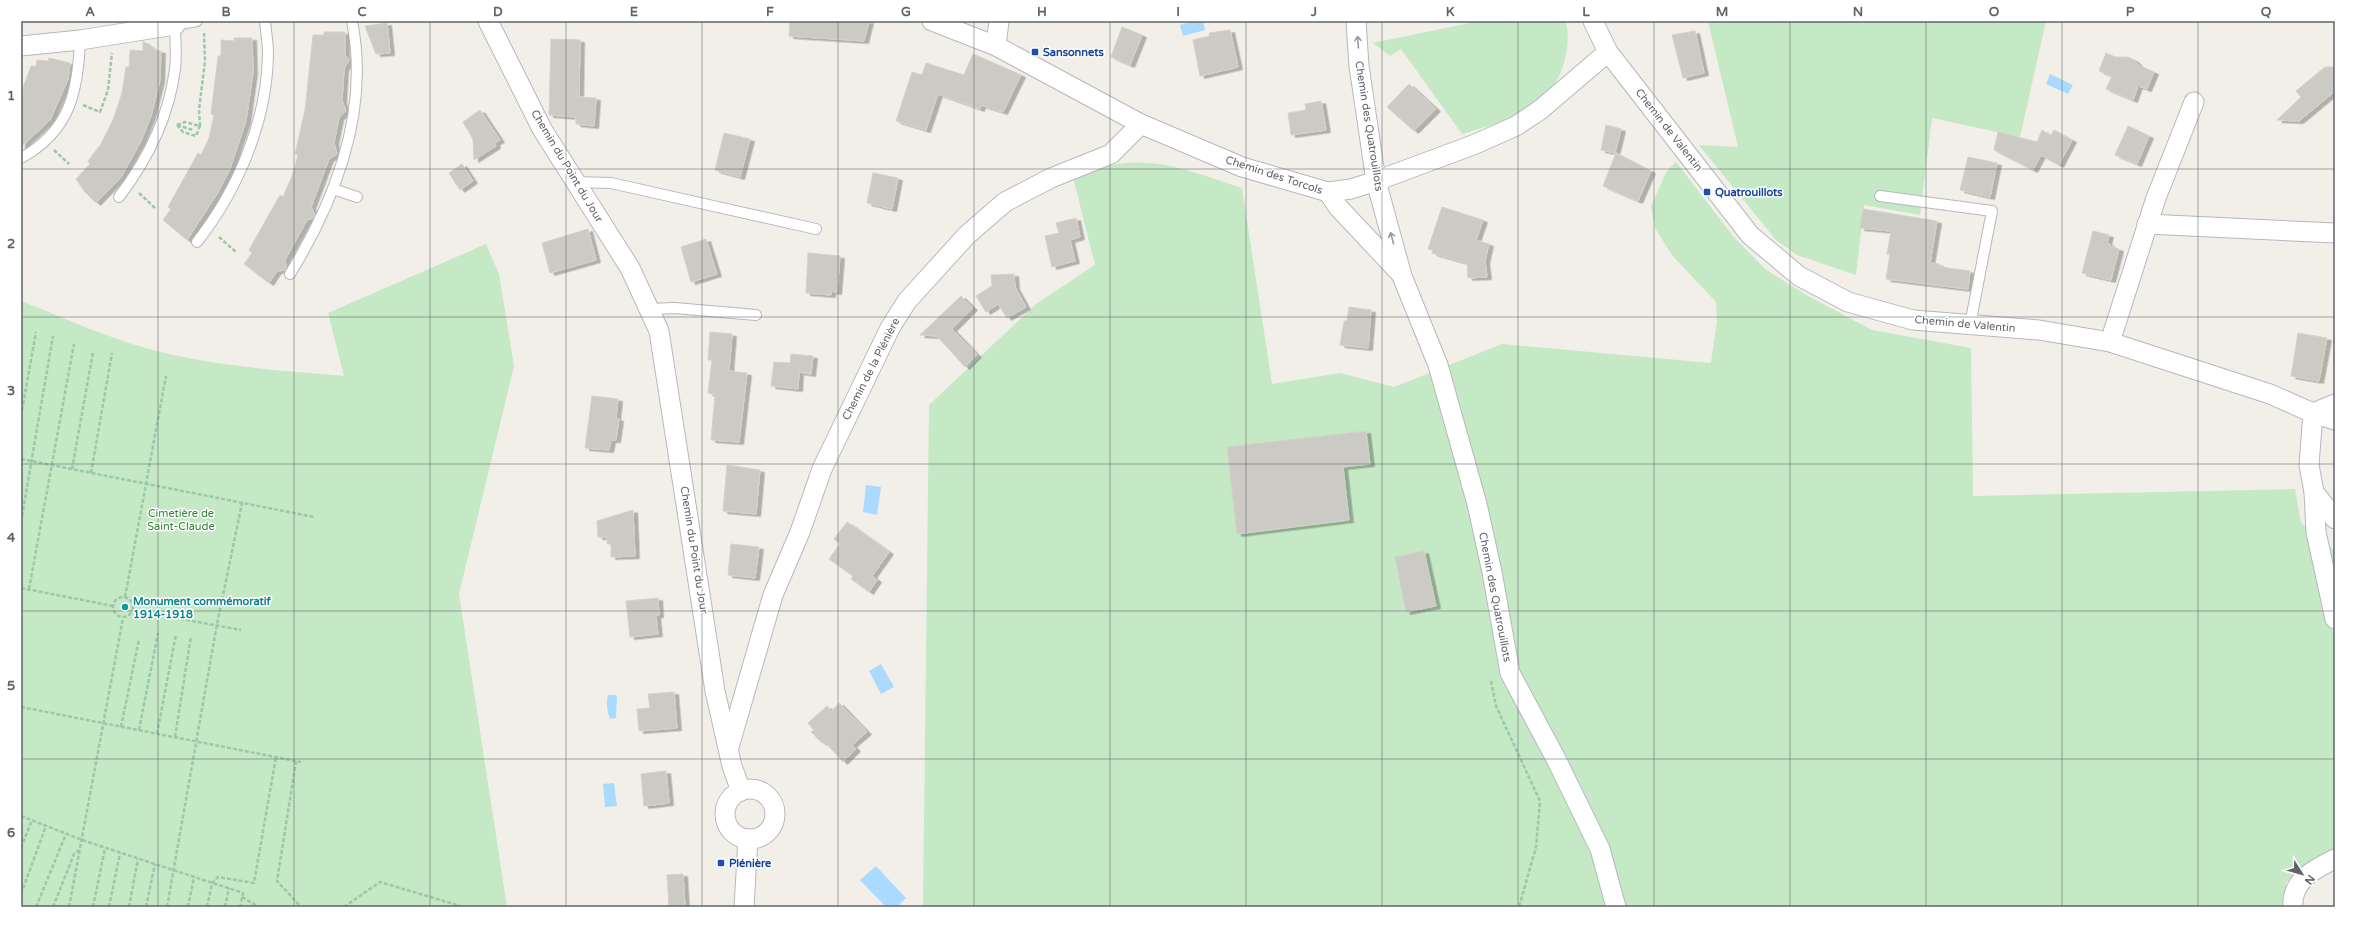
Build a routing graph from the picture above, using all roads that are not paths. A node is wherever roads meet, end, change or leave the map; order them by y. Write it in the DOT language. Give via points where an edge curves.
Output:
graph roads {
  1 [pos="265,21"];
  2 [pos="352,21"];
  3 [pos="488,21"];
  4 [pos="932,21"];
  5 [pos="999,21"];
  6 [pos="1356,21"];
  7 [pos="1593,21"];
  8 [pos="175,23"];
  9 [pos="200,25"];
  10 [pos="80,40"];
  11 [pos="21,46"];
  12 [pos="996,46"];
  13 [pos="1608,52"];
  14 [pos="2194,102"];
  15 [pos="1141,124"];
  16 [pos="21,158"];
  17 [pos="1376,181"];
  18 [pos="576,182"];
  19 [pos="333,189"];
  20 [pos="1328,192"];
  21 [pos="357,196"];
  22 [pos="1880,196"];
  23 [pos="119,197"];
  24 [pos="2148,224"];
  25 [pos="816,230"];
  26 [pos="2335,234"];
  27 [pos="197,242"];
  28 [pos="290,274"];
  29 [pos="1402,276"];
  30 [pos="649,309"];
  31 [pos="756,315"];
  32 [pos="1970,325"];
  33 [pos="2110,342"];
  34 [pos="2335,404"];
  35 [pos="2313,413"];
  36 [pos="2335,420"];
  37 [pos="2314,492"];
  38 [pos="2335,519"];
  39 [pos="2335,618"];
  40 [pos="746,690"];
  41 [pos="715,691"];
  42 [pos="728,748"];
  43 [pos="741,791"];
  44 [pos="748,839"];
  45 [pos="2335,859"];
  46 [pos="744,907"];
  47 [pos="1616,907"];
  48 [pos="2293,907"];
  1 -- 27 [label="lane" via="268,54 262,104 244,162 210,226"];
  2 -- 19 [label="lane" via="358,60 358,84 354,112"];
  3 -- 18 [label="street, Chemin du Point du Jour" via="542,129"];
  4 -- 12 [label="street, Chemin des Torcols"];
  5 -- 12 [label="street"];
  17 -- 6 [label="street, Chemin des Quatrouillots, one-way" via="1359,66"];
  7 -- 13 [label="street, Chemin de Valentin"];
  8 -- 9 [label="lane"];
  8 -- 10 [label="street"];
  8 -- 23 [label="lane" via="176,68 168,106 152,146"];
  10 -- 11 [label="street"];
  10 -- 16 [label="lane" via="78,77 72,101 62,120 47,139"];
  12 -- 15 [label="street, Chemin des Torcols"];
  13 -- 17 [label="street, Chemin des Torcols" via="1540,110 1516,126"];
  13 -- 32 [label="street, Chemin de Valentin" via="1750,235 1799,276 1848,302 1913,320"];
  14 -- 24 [label="street"];
  15 -- 20 [label="street, Chemin des Torcols" via="1242,166"];
  15 -- 40 [label="street, Chemin de la Plénière" via="1111,154 1051,178 1005,202 967,235 907,301 890,328 822,469 774,595"];
  17 -- 20 [label="street, Chemin des Torcols" via="1351,189"];
  29 -- 17 [label="street, Chemin des Quatrouillots, one-way"];
  18 -- 25 [label="lane" via="611,184"];
  18 -- 30 [label="street, Chemin du Point du Jour" via="630,268"];
  19 -- 21 [label="lane"];
  19 -- 28 [label="lane" via="330,202"];
  20 -- 29 [label="street, Chemin des Quatrouillots" via="1338,208"];
  22 -- 32 [label="lane" via="1992,211"];
  24 -- 26 [label="street"];
  24 -- 33 [label="street"];
  29 -- 47 [label="street, Chemin des Quatrouillots" via="1438,366 1477,504 1510,673 1600,849"];
  30 -- 31 [label="lane" via="675,308"];
  30 -- 41 [label="street, Chemin du Point du Jour" via="659,331 670,392"];
  32 -- 33 [label="street, Chemin de Valentin" via="2039,330"];
  33 -- 35 [label="street, Chemin de Valentin" via="2270,394"];
  34 -- 35 [label="street"];
  35 -- 36 [label="street, Chemin de Valentin"];
  35 -- 37 [label="street" via="2309,465"];
  37 -- 38 [label="street"];
  37 -- 39 [label="street" via="2316,532"];
  40 -- 41 [label="street"];
  40 -- 42 [label="street, Chemin de la Plénière"];
  41 -- 42 [label="street, Chemin du Point du Jour"];
  42 -- 43 [label="street, Chemin du Point du Jour"];
  43 -- 44 [label="street" via="729,801 726,818 733,832"];
  43 -- 44 [label="street" via="757,790 765,794 774,806 774,822 770,829 764,835"];
  44 -- 46 [label="street"];
  45 -- 48 [label="street" via="2304,878 2296,886 2292,898"];
}
